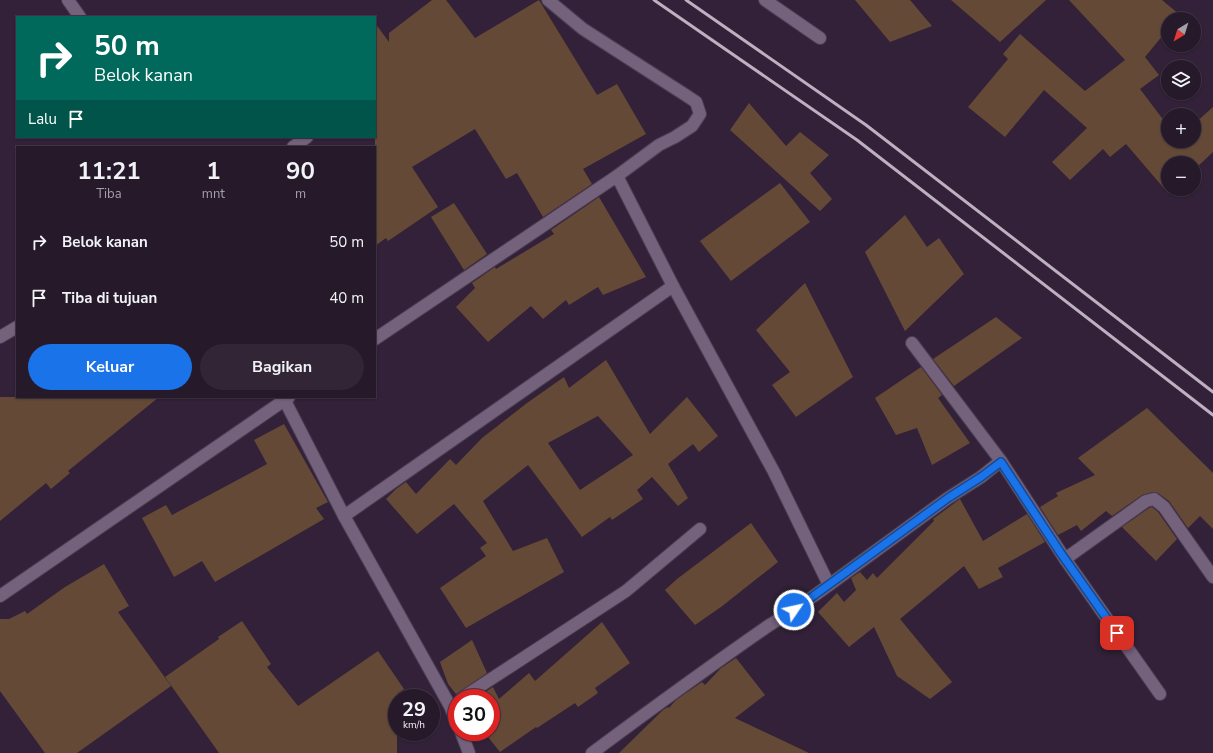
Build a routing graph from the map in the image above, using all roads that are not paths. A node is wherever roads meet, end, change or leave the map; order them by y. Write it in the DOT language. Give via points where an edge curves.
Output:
graph roads {
  1 [pos="68,0"];
  2 [pos="548,0"];
  3 [pos="765,0"];
  4 [pos="79,16"];
  5 [pos="820,38"];
  6 [pos="306,138"];
  7 [pos="294,146"];
  8 [pos="616,176"];
  9 [pos="673,286"];
  10 [pos="16,328"];
  11 [pos="0,337"];
  12 [pos="376,338"];
  13 [pos="912,343"];
  14 [pos="286,398"];
  15 [pos="1001,462"];
  16 [pos="344,516"];
  17 [pos="700,529"];
  18 [pos="1065,559"];
  19 [pos="1213,577"];
  20 [pos="829,585"];
  21 [pos="0,596"];
  22 [pos="476,689"];
  23 [pos="448,694"];
  24 [pos="1160,694"];
  25 [pos="464,741"];
  26 [pos="469,753"];
  27 [pos="592,753"];
  1 -- 4 [label="street"];
  2 -- 8 [label="street" via="583,29 696,102 700,114 692,126 659,145"];
  3 -- 5 [label="street"];
  6 -- 7 [label="street"];
  8 -- 9 [label="street"];
  8 -- 12 [label="street"];
  9 -- 16 [label="street"];
  9 -- 20 [label="street" via="774,472"];
  10 -- 11 [label="street"];
  13 -- 15 [label="street"];
  14 -- 16 [label="street"];
  14 -- 21 [label="street"];
  15 -- 18 [label="street"];
  15 -- 20 [label="street"];
  16 -- 23 [label="street"];
  17 -- 22 [label="street" via="626,591"];
  18 -- 19 [label="street" via="1146,501 1154,499 1164,507"];
  18 -- 24 [label="street"];
  20 -- 27 [label="street"];
  25 -- 26 [label="street"];
}
